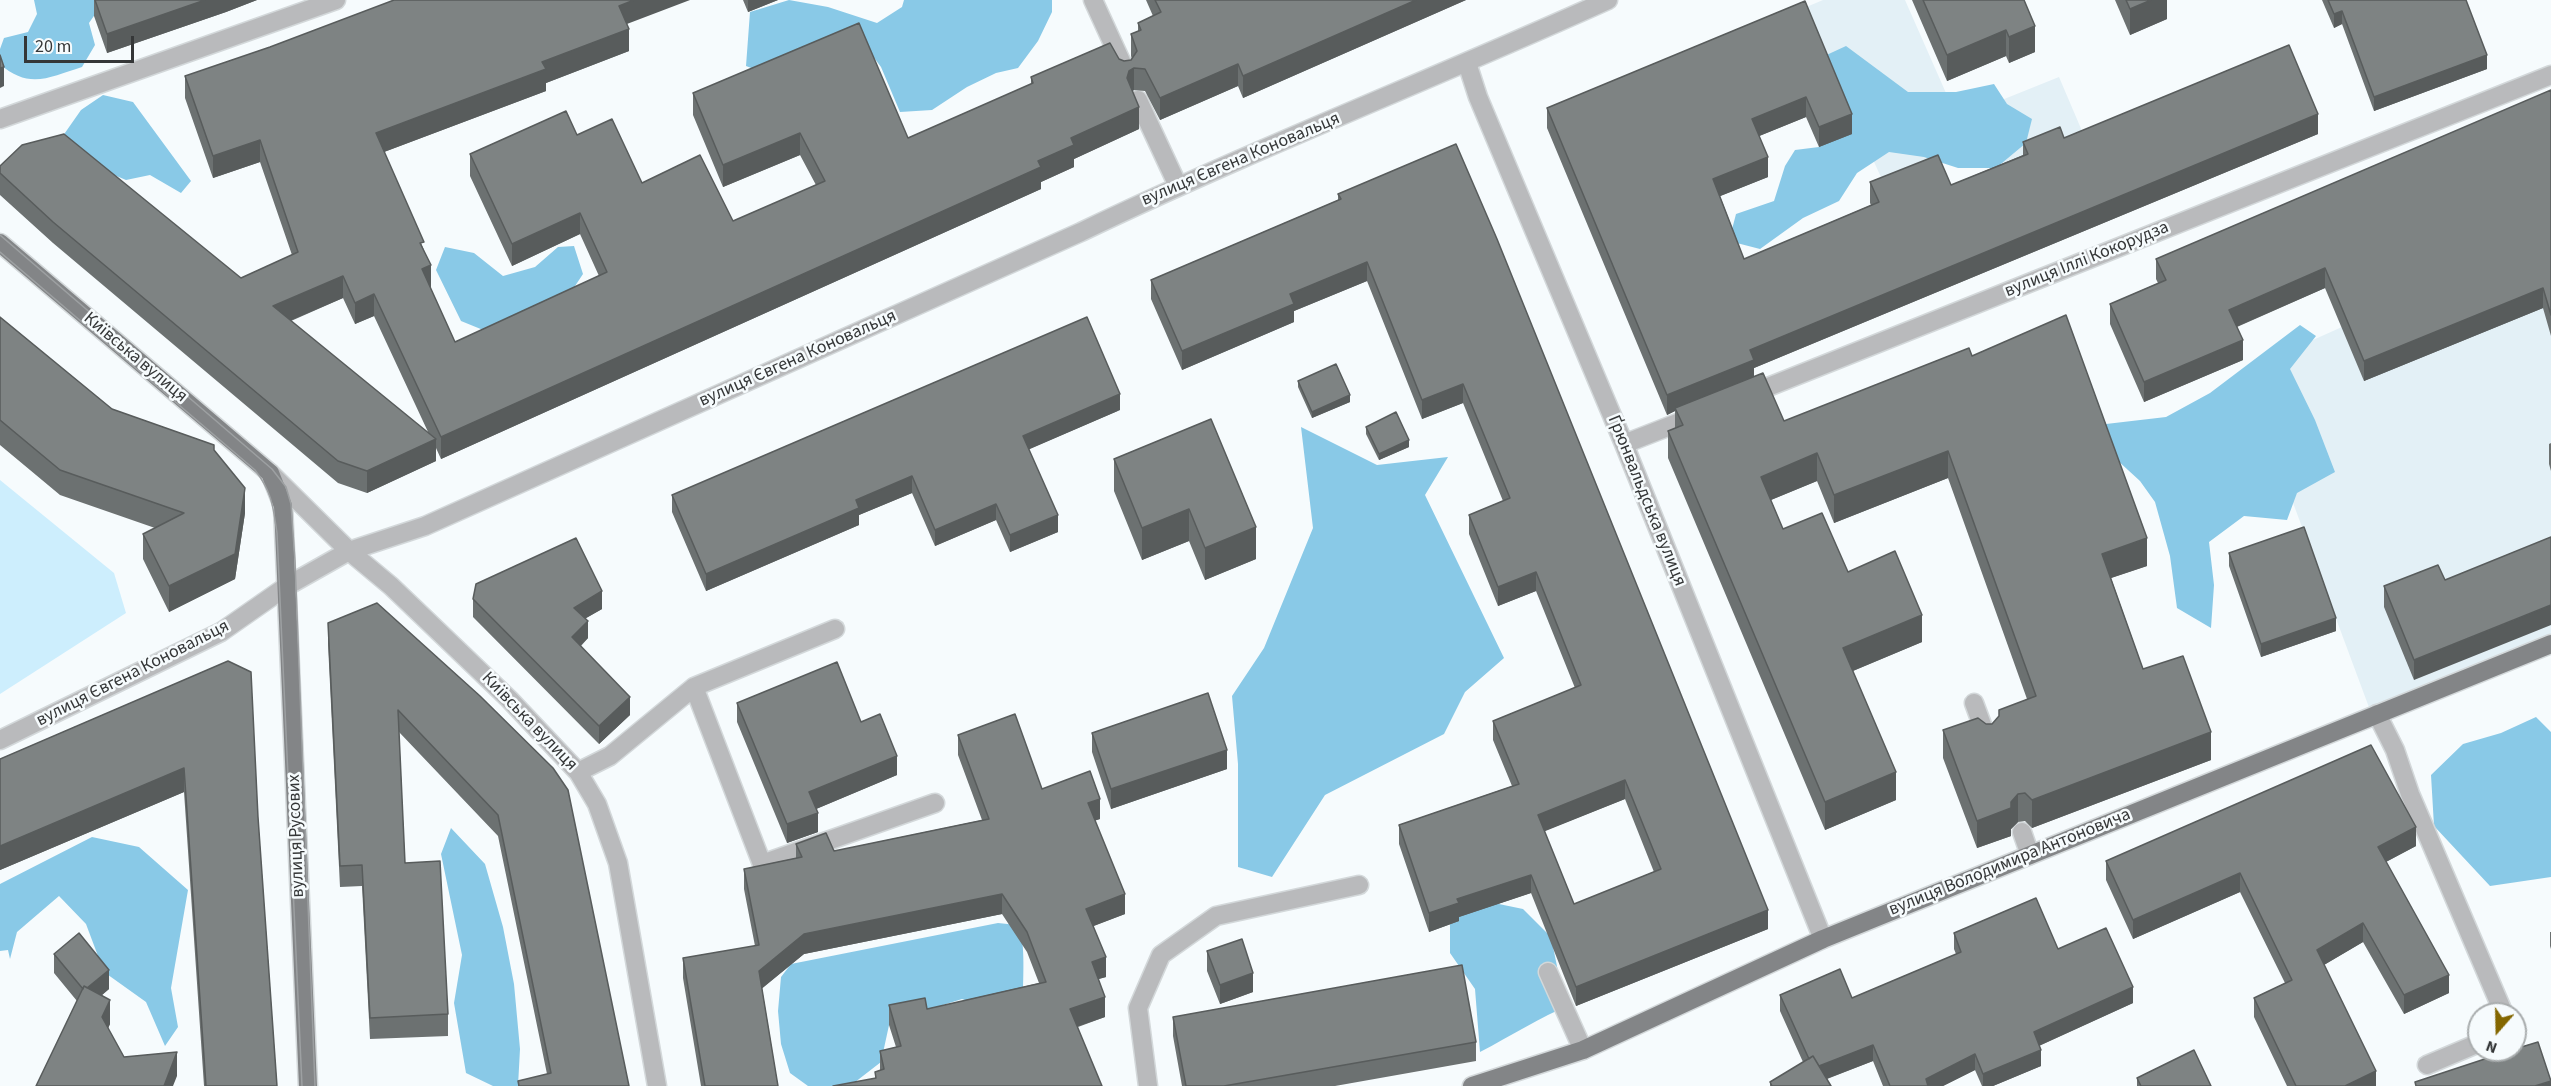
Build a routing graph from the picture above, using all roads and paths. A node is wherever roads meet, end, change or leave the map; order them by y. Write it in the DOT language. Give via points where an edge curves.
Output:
graph roads {
  1 [pos="336,0"];
  2 [pos="1093,0"];
  3 [pos="1608,0"];
  4 [pos="1467,63"];
  5 [pos="1126,72"];
  6 [pos="2551,75"];
  7 [pos="1138,100"];
  8 [pos="0,119"];
  9 [pos="1178,186"];
  10 [pos="0,243"];
  11 [pos="1734,400"];
  12 [pos="1712,409"];
  13 [pos="1624,444"];
  14 [pos="270,473"];
  15 [pos="349,551"];
  16 [pos="288,586"];
  17 [pos="835,629"];
  18 [pos="2551,644"];
  19 [pos="694,687"];
  20 [pos="1974,703"];
  21 [pos="2377,714"];
  22 [pos="0,740"];
  23 [pos="1988,741"];
  24 [pos="578,772"];
  25 [pos="934,803"];
  26 [pos="2022,832"];
  27 [pos="2030,855"];
  28 [pos="1359,885"];
  29 [pos="1823,939"];
  30 [pos="1548,972"];
  31 [pos="2499,1002"];
  32 [pos="2467,1048"];
  33 [pos="1582,1050"];
  34 [pos="2427,1065"];
  35 [pos="308,1086"];
  36 [pos="657,1086"];
  37 [pos="1148,1086"];
  38 [pos="1472,1086"];
  1 -- 8 [label="street"];
  2 -- 5 [label="street"];
  3 -- 4 [label="street, вулиця Євгена Коновальця"];
  4 -- 9 [label="street, вулиця Євгена Коновальця"];
  4 -- 13 [label="street, Ґрюнвальдська вулиця"];
  6 -- 11 [label="street, вулиця Іллі Кокорудза"];
  7 -- 9 [label="street"];
  9 -- 15 [label="street, вулиця Євгена Коновальця" via="425,526"];
  10 -- 14 [label="main road, Київська вулиця"];
  12 -- 13 [label="street"];
  13 -- 29 [label="street, Ґрюнвальдська вулиця"];
  14 -- 15 [label="street, Київська вулиця"];
  14 -- 16 [label="main road, Київська вулиця" via="284,506"];
  15 -- 16 [label="street, вулиця Євгена Коновальця"];
  15 -- 24 [label="street, Київська вулиця" via="509,699"];
  16 -- 22 [label="street, вулиця Євгена Коновальця" via="221,632"];
  16 -- 35 [label="main road, вулиця Русових"];
  17 -- 19 [label="street"];
  18 -- 21 [label="main road, вулиця Володимира Антоновича"];
  19 -- 24 [label="street" via="610,756"];
  19 -- 25 [label="street" via="762,864"];
  20 -- 23 [label="street"];
  21 -- 27 [label="main road, вулиця Володимира Антоновича"];
  21 -- 31 [label="street"];
  24 -- 36 [label="street, Київська вулиця" via="597,804 618,863"];
  26 -- 27 [label="street"];
  27 -- 29 [label="main road, вулиця Володимира Антоновича"];
  28 -- 37 [label="street" via="1215,916 1161,955 1137,1008"];
  29 -- 33 [label="main road, вулиця Володимира Антоновича"];
  30 -- 33 [label="street"];
  32 -- 34 [label="street"];
  33 -- 38 [label="main road, вулиця Володимира Антоновича"];
}
